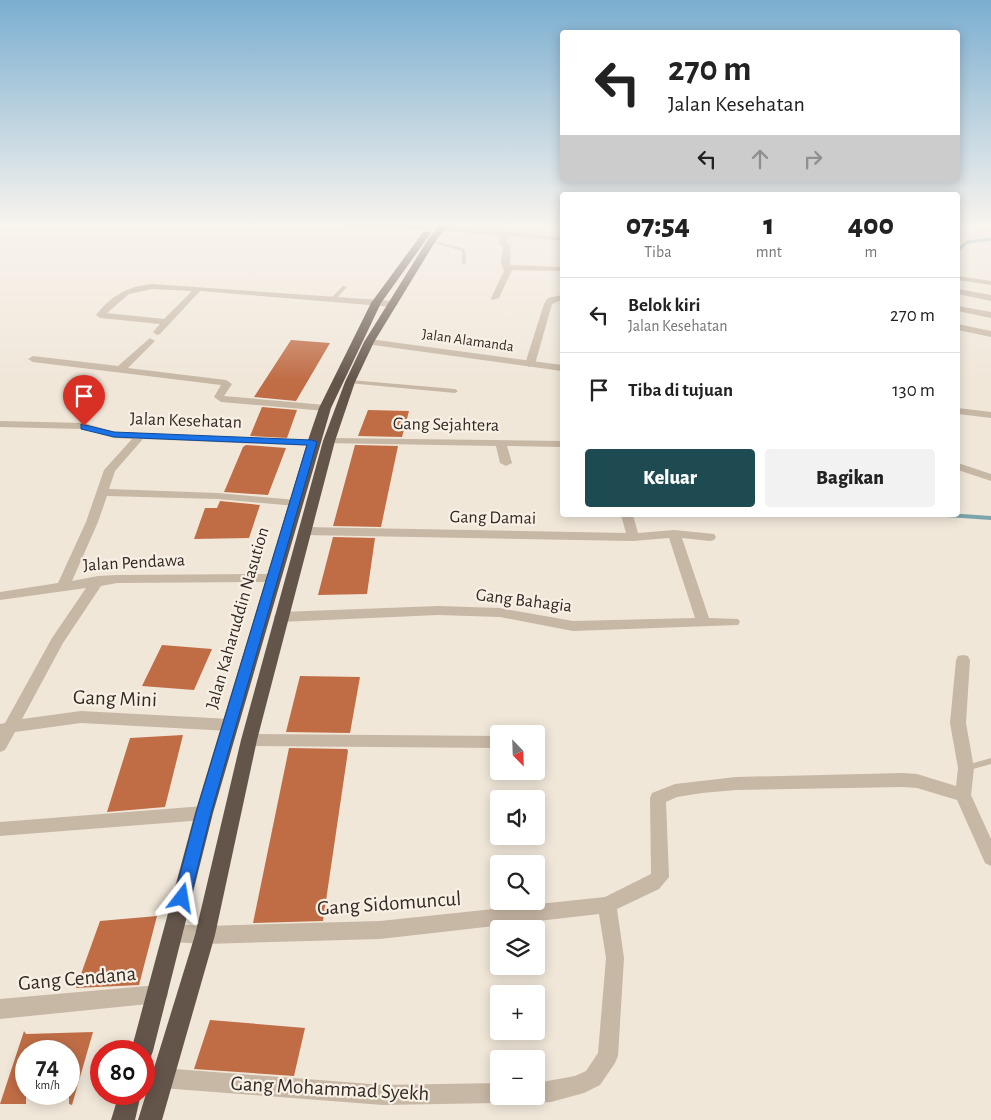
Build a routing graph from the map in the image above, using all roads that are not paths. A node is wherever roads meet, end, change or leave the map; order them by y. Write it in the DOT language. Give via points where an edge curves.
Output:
graph roads {
  1 [pos="398,275"];
  2 [pos="410,275"];
  3 [pos="505,275"];
  4 [pos="960,278"];
  5 [pos="991,284"];
  6 [pos="345,287"];
  7 [pos="197,290"];
  8 [pos="960,292"];
  9 [pos="495,298"];
  10 [pos="560,298"];
  11 [pos="991,298"];
  12 [pos="332,300"];
  13 [pos="376,302"];
  14 [pos="394,304"];
  15 [pos="960,309"];
  16 [pos="991,315"];
  17 [pos="167,322"];
  18 [pos="960,327"];
  19 [pos="157,332"];
  20 [pos="991,334"];
  21 [pos="150,341"];
  22 [pos="369,342"];
  23 [pos="33,359"];
  24 [pos="530,364"];
  25 [pos="560,368"];
  26 [pos="120,370"];
  27 [pos="350,382"];
  28 [pos="455,392"];
  29 [pos="325,408"];
  30 [pos="960,411"];
  31 [pos="991,415"];
  32 [pos="0,424"];
  33 [pos="140,436"];
  34 [pos="329,441"];
  35 [pos="312,442"];
  36 [pos="500,442"];
  37 [pos="560,444"];
  38 [pos="506,464"];
  39 [pos="960,467"];
  40 [pos="991,478"];
  41 [pos="102,492"];
  42 [pos="296,503"];
  43 [pos="628,517"];
  44 [pos="304,531"];
  45 [pos="674,534"];
  46 [pos="633,537"];
  47 [pos="710,537"];
  48 [pos="271,578"];
  49 [pos="98,580"];
  50 [pos="63,586"];
  51 [pos="0,596"];
  52 [pos="280,617"];
  53 [pos="703,622"];
  54 [pos="733,622"];
  55 [pos="963,660"];
  56 [pos="230,725"];
  57 [pos="5,728"];
  58 [pos="248,740"];
  59 [pos="490,742"];
  60 [pos="0,746"];
  61 [pos="991,761"];
  62 [pos="966,768"];
  63 [pos="963,795"];
  64 [pos="204,813"];
  65 [pos="0,828"];
  66 [pos="991,858"];
  67 [pos="607,906"];
  68 [pos="173,933"];
  69 [pos="205,935"];
  70 [pos="158,994"];
  71 [pos="0,1009"];
  72 [pos="145,1040"];
  73 [pos="162,1078"];
  74 [pos="545,1092"];
  75 [pos="490,1093"];
  76 [pos="127,1105"];
  77 [pos="123,1120"];
  78 [pos="150,1120"];
  1 -- 13 [label="highway, Jalan Kaharuddin Nasution"];
  2 -- 14 [label="highway"];
  3 -- 9 [label="street"];
  4 -- 5 [label="street"];
  6 -- 12 [label="lane"];
  7 -- 12 [label="street"];
  7 -- 17 [label="street"];
  7 -- 17 [label="street" via="138,287 128,290 100,315"];
  8 -- 11 [label="street"];
  10 -- 24 [label="street" via="550,300 548,304"];
  12 -- 13 [label="street"];
  13 -- 14 [label="street"];
  13 -- 29 [label="highway, Jalan Kaharuddin Nasution"];
  14 -- 22 [label="highway"];
  15 -- 16 [label="street"];
  17 -- 19 [label="street"];
  18 -- 20 [label="street"];
  21 -- 26 [label="street"];
  22 -- 24 [label="street, Jalan Alamanda"];
  22 -- 27 [label="highway"];
  23 -- 26 [label="street"];
  24 -- 25 [label="street, Jalan Alamanda"];
  26 -- 29 [label="street" via="223,382 226,384 219,397 221,399"];
  27 -- 28 [label="lane"];
  27 -- 34 [label="highway"];
  29 -- 35 [label="highway, Jalan Kaharuddin Nasution"];
  30 -- 31 [label="street"];
  32 -- 33 [label="street, Jalan Kesehatan" via="84,426 114,434"];
  33 -- 35 [label="street, Jalan Kesehatan"];
  33 -- 41 [label="street" via="110,470"];
  34 -- 36 [label="street, Gang Sejahtera"];
  34 -- 44 [label="highway"];
  35 -- 42 [label="highway, Jalan Kaharuddin Nasution"];
  36 -- 37 [label="street, Gang Sejahtera"];
  36 -- 38 [label="street"];
  39 -- 40 [label="street"];
  41 -- 42 [label="street" via="218,496"];
  41 -- 50 [label="street"];
  42 -- 48 [label="highway, Jalan Kaharuddin Nasution"];
  43 -- 46 [label="street"];
  44 -- 46 [label="street, Gang Damai"];
  44 -- 52 [label="highway"];
  45 -- 46 [label="street, Gang Damai"];
  45 -- 47 [label="street, Gang Damai"];
  45 -- 53 [label="street"];
  48 -- 49 [label="street, Jalan Pendawa"];
  48 -- 56 [label="highway, Jalan Kaharuddin Nasution"];
  49 -- 50 [label="street, Jalan Pendawa"];
  49 -- 57 [label="street"];
  50 -- 51 [label="street, Jalan Pendawa"];
  52 -- 53 [label="street, Gang Bahagia" via="492,612 564,626"];
  52 -- 58 [label="highway"];
  53 -- 54 [label="street, Gang Bahagia"];
  55 -- 62 [label="street" via="958,723"];
  56 -- 57 [label="street, Gang Mini" via="81,717"];
  56 -- 64 [label="highway, Jalan Kaharuddin Nasution"];
  57 -- 60 [label="street"];
  58 -- 59 [label="street"];
  58 -- 69 [label="highway"];
  61 -- 62 [label="lane"];
  62 -- 63 [label="street"];
  63 -- 66 [label="street"];
  63 -- 67 [label="street" via="918,781 902,780 709,786 665,793 658,798 660,877"];
  64 -- 65 [label="street"];
  64 -- 68 [label="highway, Jalan Kaharuddin Nasution"];
  67 -- 69 [label="street, Gang Sidomuncul" via="380,930"];
  67 -- 74 [label="street" via="615,958 608,1056 593,1078 577,1086"];
  68 -- 69 [label="street, Gang Sidomuncul"];
  68 -- 70 [label="highway, Jalan Kaharuddin Nasution"];
  69 -- 73 [label="highway"];
  70 -- 71 [label="street, Gang Cendana"];
  70 -- 72 [label="highway, Jalan Kaharuddin Nasution"];
  73 -- 75 [label="street, Gang Mohammad Syekh" via="383,1094"];
  73 -- 78 [label="highway"];
  76 -- 77 [label="highway"];
}
